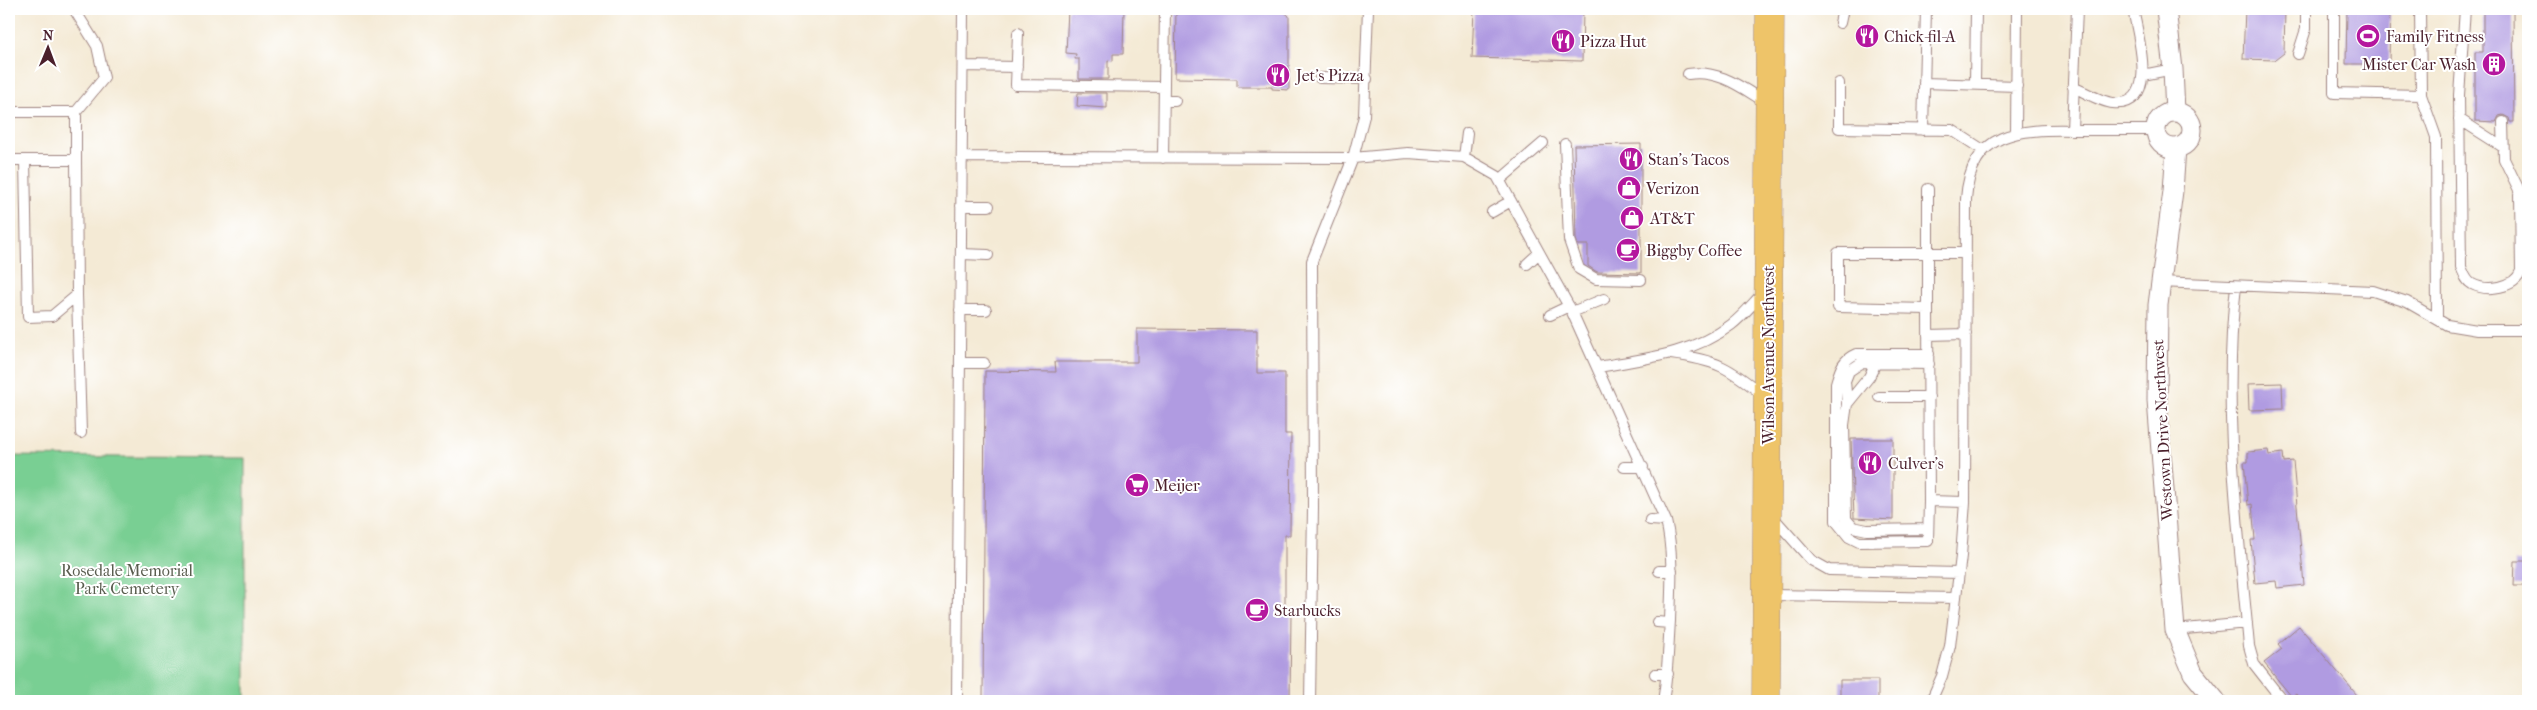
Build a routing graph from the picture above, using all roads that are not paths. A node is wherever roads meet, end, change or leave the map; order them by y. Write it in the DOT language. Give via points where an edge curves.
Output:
graph roads {
  1 [pos="74,9"];
  2 [pos="963,9"];
  3 [pos="1165,9"];
  4 [pos="1368,9"];
  5 [pos="1770,9"];
  6 [pos="1844,9"];
  7 [pos="1926,9"];
  8 [pos="1976,9"];
  9 [pos="2017,9"];
  10 [pos="2077,9"];
  11 [pos="2132,9"];
  12 [pos="2166,9"];
  13 [pos="2306,9"];
  14 [pos="2334,9"];
  15 [pos="2420,9"];
  16 [pos="2465,9"];
  17 [pos="1840,23"];
  18 [pos="1018,32"];
  19 [pos="2298,54"];
  20 [pos="963,66"];
  21 [pos="1017,67"];
  22 [pos="2174,69"];
  23 [pos="1688,74"];
  24 [pos="2143,75"];
  25 [pos="1320,78"];
  26 [pos="1367,79"];
  27 [pos="1839,83"];
  28 [pos="1924,83"];
  29 [pos="1975,84"];
  30 [pos="2017,86"];
  31 [pos="2073,86"];
  32 [pos="1164,87"];
  33 [pos="2421,95"];
  34 [pos="1769,104"];
  35 [pos="9,112"];
  36 [pos="76,112"];
  37 [pos="2175,112"];
  38 [pos="2459,119"];
  39 [pos="2503,122"];
  40 [pos="1923,130"];
  41 [pos="2072,130"];
  42 [pos="2156,130"];
  43 [pos="1467,133"];
  44 [pos="2016,133"];
  45 [pos="1543,143"];
  46 [pos="1565,144"];
  47 [pos="2503,147"];
  48 [pos="2176,148"];
  49 [pos="1984,150"];
  50 [pos="962,157"];
  51 [pos="1464,157"];
  52 [pos="1163,158"];
  53 [pos="1352,158"];
  54 [pos="9,160"];
  55 [pos="25,160"];
  56 [pos="76,160"];
  57 [pos="1500,180"];
  58 [pos="1928,188"];
  59 [pos="1511,201"];
  60 [pos="962,206"];
  61 [pos="989,206"];
  62 [pos="1492,212"];
  63 [pos="1539,252"];
  64 [pos="1928,253"];
  65 [pos="1966,253"];
  66 [pos="961,254"];
  67 [pos="988,255"];
  68 [pos="1527,264"];
  69 [pos="1641,280"];
  70 [pos="2160,282"];
  71 [pos="2236,286"];
  72 [pos="1768,288"];
  73 [pos="77,295"];
  74 [pos="1604,299"];
  75 [pos="1570,309"];
  76 [pos="1928,309"];
  77 [pos="960,310"];
  78 [pos="986,310"];
  79 [pos="1550,315"];
  80 [pos="2436,319"];
  81 [pos="2528,330"];
  82 [pos="1966,334"];
  83 [pos="1928,335"];
  84 [pos="1670,354"];
  85 [pos="1929,359"];
  86 [pos="960,363"];
  87 [pos="1876,363"];
  88 [pos="984,364"];
  89 [pos="1598,367"];
  90 [pos="1879,397"];
  91 [pos="1929,397"];
  92 [pos="1768,399"];
  93 [pos="1847,404"];
  94 [pos="81,432"];
  95 [pos="1624,467"];
  96 [pos="1642,467"];
  97 [pos="1929,501"];
  98 [pos="1965,502"];
  99 [pos="1768,512"];
  100 [pos="1650,520"];
  101 [pos="1666,520"];
  102 [pos="1928,529"];
  103 [pos="1659,571"];
  104 [pos="1672,572"];
  105 [pos="1959,573"];
  106 [pos="1767,595"];
  107 [pos="1956,598"];
  108 [pos="1657,622"];
  109 [pos="1670,623"];
  110 [pos="2247,623"];
  111 [pos="2175,630"];
  112 [pos="1655,674"];
  113 [pos="1668,674"];
  114 [pos="957,701"];
  115 [pos="1310,701"];
  116 [pos="1663,701"];
  117 [pos="1766,701"];
  118 [pos="1931,701"];
  119 [pos="2216,701"];
  120 [pos="2283,701"];
  1 -- 36 [label="lane" via="97,46 104,78"];
  2 -- 20 [label="lane"];
  3 -- 32 [label="lane"];
  4 -- 26 [label="lane"];
  5 -- 34 [label="main road, Wilson Avenue Northwest"];
  6 -- 17 [label="lane"];
  7 -- 28 [label="lane"];
  8 -- 29 [label="lane"];
  9 -- 30 [label="lane"];
  10 -- 31 [label="lane"];
  11 -- 24 [label="lane"];
  12 -- 22 [label="street"];
  13 -- 19 [label="lane" via="2306,29"];
  14 -- 33 [label="lane" via="2334,93"];
  15 -- 33 [label="lane"];
  16 -- 38 [label="lane"];
  18 -- 21 [label="lane"];
  20 -- 21 [label="lane"];
  20 -- 50 [label="lane"];
  21 -- 32 [label="lane" via="1016,85"];
  22 -- 24 [label="lane"];
  22 -- 37 [label="street"];
  23 -- 34 [label="lane" via="1706,72 1721,76"];
  24 -- 31 [label="lane" via="2136,95 2126,103 2112,103"];
  25 -- 26 [label="lane"];
  26 -- 53 [label="lane" via="1364,116"];
  27 -- 40 [label="lane" via="1839,128"];
  28 -- 29 [label="lane"];
  28 -- 40 [label="lane"];
  29 -- 30 [label="lane"];
  30 -- 44 [label="lane"];
  31 -- 41 [label="lane"];
  32 -- 52 [label="lane" via="1169,101"];
  33 -- 80 [label="lane" via="2436,137"];
  34 -- 72 [label="main road, Wilson Avenue Northwest"];
  35 -- 36 [label="lane"];
  36 -- 56 [label="lane"];
  37 -- 42 [label="street" via="2164,115"];
  37 -- 48 [label="street" via="2190,121 2192,133 2186,144"];
  38 -- 47 [label="lane"];
  38 -- 47 [label="lane" via="2461,267 2465,277 2482,286 2510,285 2519,278 2521,271 2520,192 2504,158"];
  39 -- 47 [label="lane"];
  40 -- 49 [label="lane" via="1952,130"];
  41 -- 42 [label="lane"];
  41 -- 44 [label="lane"];
  42 -- 48 [label="street" via="2164,146"];
  43 -- 51 [label="lane"];
  44 -- 49 [label="lane"];
  45 -- 57 [label="lane"];
  46 -- 69 [label="lane" via="1569,240 1579,269 1596,280"];
  48 -- 70 [label="street, Westown Drive Northwest"];
  49 -- 65 [label="lane" via="1971,170 1967,186"];
  50 -- 52 [label="lane"];
  50 -- 60 [label="lane"];
  51 -- 53 [label="lane" via="1408,154"];
  51 -- 57 [label="lane"];
  52 -- 53 [label="lane"];
  53 -- 115 [label="lane" via="1312,261"];
  54 -- 55 [label="lane"];
  55 -- 56 [label="lane"];
  55 -- 73 [label="lane" via="28,317 52,316"];
  56 -- 73 [label="lane"];
  57 -- 59 [label="lane"];
  58 -- 64 [label="lane"];
  59 -- 62 [label="lane"];
  59 -- 63 [label="lane"];
  60 -- 61 [label="lane"];
  60 -- 66 [label="lane"];
  63 -- 68 [label="lane"];
  63 -- 75 [label="lane"];
  64 -- 65 [label="lane"];
  64 -- 76 [label="lane"];
  64 -- 76 [label="lane" via="1838,253 1838,307"];
  65 -- 82 [label="lane"];
  66 -- 67 [label="lane"];
  66 -- 77 [label="lane"];
  70 -- 71 [label="lane"];
  70 -- 111 [label="street, Westown Drive Northwest" via="2157,392"];
  71 -- 80 [label="lane" via="2373,291 2395,296"];
  71 -- 110 [label="lane" via="2232,325 2232,444"];
  72 -- 84 [label="lane" via="1730,326"];
  72 -- 92 [label="main road, Wilson Avenue Northwest"];
  73 -- 94 [label="lane"];
  74 -- 75 [label="lane"];
  75 -- 79 [label="lane"];
  75 -- 89 [label="lane"];
  76 -- 83 [label="lane"];
  77 -- 78 [label="lane"];
  77 -- 86 [label="lane"];
  80 -- 81 [label="lane" via="2466,329"];
  82 -- 83 [label="lane"];
  82 -- 98 [label="lane"];
  83 -- 85 [label="lane"];
  84 -- 89 [label="lane"];
  84 -- 92 [label="lane" via="1723,365"];
  85 -- 87 [label="lane"];
  85 -- 91 [label="lane"];
  85 -- 102 [label="lane" via="1856,354 1847,358 1836,383 1836,521 1849,537 1859,542 1928,541"];
  86 -- 88 [label="lane"];
  86 -- 114 [label="lane"];
  87 -- 93 [label="lane"];
  87 -- 93 [label="lane" via="1861,363 1849,371 1845,381"];
  89 -- 96 [label="lane"];
  90 -- 91 [label="lane"];
  91 -- 97 [label="lane"];
  92 -- 99 [label="main road, Wilson Avenue Northwest"];
  93 -- 102 [label="lane" via="1844,425 1846,519 1853,527 1867,530"];
  95 -- 96 [label="lane"];
  96 -- 101 [label="lane"];
  97 -- 98 [label="lane"];
  97 -- 102 [label="lane"];
  98 -- 105 [label="lane"];
  99 -- 105 [label="lane" via="1811,560 1829,570"];
  99 -- 106 [label="main road, Wilson Avenue Northwest"];
  100 -- 101 [label="lane"];
  101 -- 104 [label="lane"];
  103 -- 104 [label="lane"];
  104 -- 109 [label="lane"];
  105 -- 107 [label="lane"];
  106 -- 107 [label="lane"];
  106 -- 117 [label="main road, Wilson Avenue Northwest"];
  107 -- 118 [label="lane" via="1948,657"];
  108 -- 109 [label="lane"];
  109 -- 113 [label="lane"];
  110 -- 111 [label="lane"];
  110 -- 120 [label="lane" via="2254,664"];
  111 -- 119 [label="street, Westown Drive Northwest" via="2193,672"];
  112 -- 113 [label="lane"];
  113 -- 116 [label="lane"];
}
